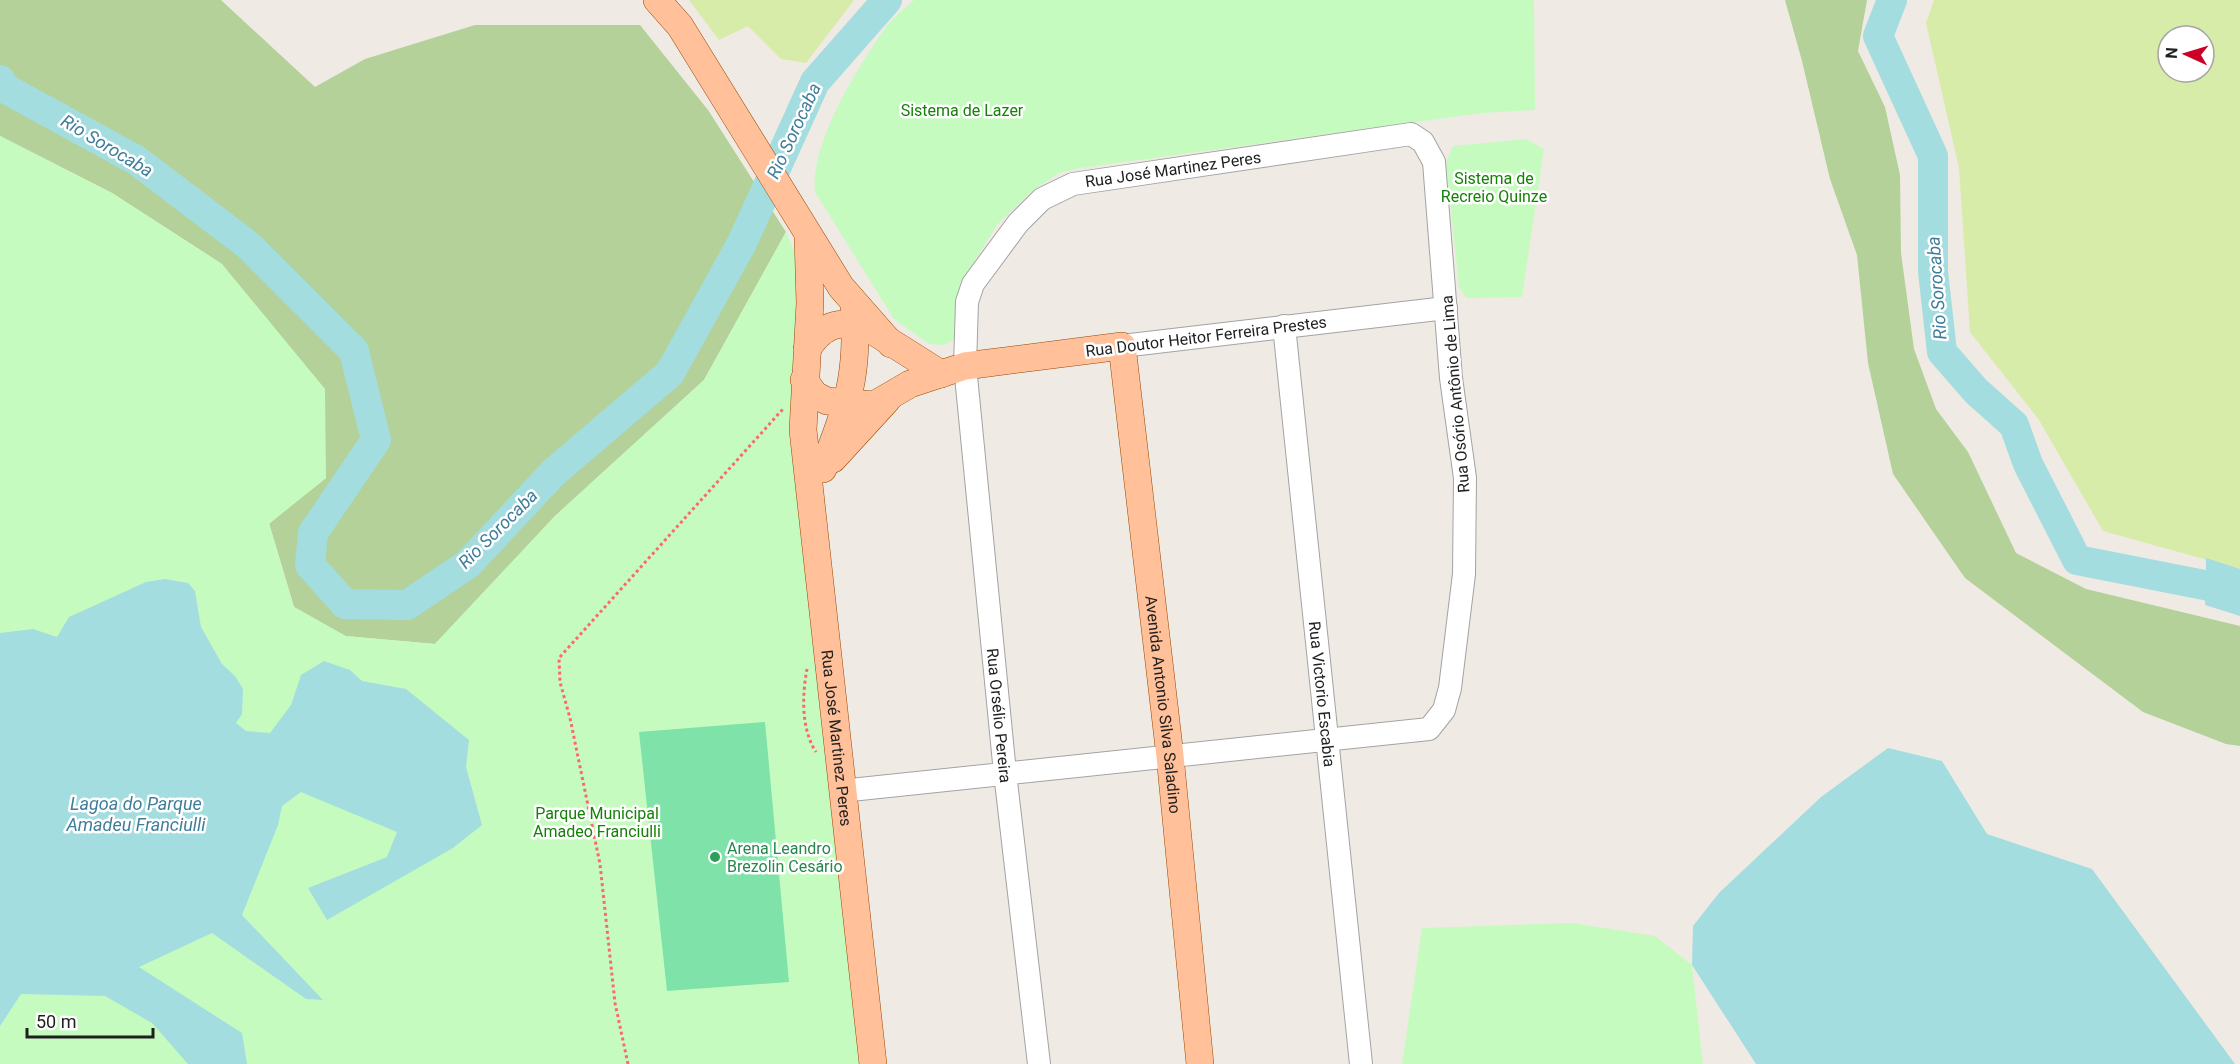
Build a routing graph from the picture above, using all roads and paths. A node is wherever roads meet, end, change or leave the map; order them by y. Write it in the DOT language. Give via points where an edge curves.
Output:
graph roads {
  1 [pos="657,0"];
  2 [pos="1410,134"];
  3 [pos="805,230"];
  4 [pos="1446,308"];
  5 [pos="855,314"];
  6 [pos="1284,326"];
  7 [pos="1122,346"];
  8 [pos="807,350"];
  9 [pos="953,370"];
  10 [pos="804,380"];
  11 [pos="886,400"];
  12 [pos="789,402"];
  13 [pos="848,404"];
  14 [pos="816,476"];
  15 [pos="1327,740"];
  16 [pos="1170,756"];
  17 [pos="1005,773"];
  18 [pos="842,791"];
  19 [pos="628,1064"];
  20 [pos="873,1064"];
  21 [pos="1039,1064"];
  22 [pos="1200,1064"];
  23 [pos="1361,1064"];
  1 -- 3 [label="main road" via="680,26"];
  2 -- 4 [label="street, Rua Osório Antônio de Lima" via="1424,142 1434,162"];
  2 -- 9 [label="street, Rua José Martinez Peres" via="1073,184 1042,199 1018,223 973,284"];
  3 -- 5 [label="main road"];
  3 -- 8 [label="main road, Rua José Martinez Peres" via="810,303"];
  4 -- 6 [label="street, Rua Doutor Heitor Ferreira Prestes"];
  4 -- 15 [label="street, Rua Osório Antônio de Lima" via="1465,478 1464,574 1444,710 1429,729"];
  5 -- 8 [label="main road" via="821,330"];
  5 -- 9 [label="main road" via="891,344"];
  5 -- 13 [label="main road, Rua José Martinez Peres" via="857,349"];
  6 -- 7 [label="street, Rua Doutor Heitor Ferreira Prestes"];
  6 -- 15 [label="street, Rua Victorio Escabia"];
  7 -- 9 [label="main road, Rua Doutor Heitor Ferreira Prestes"];
  7 -- 16 [label="main road, Avenida Antonio Silva Saladino"];
  8 -- 10 [label="main road, Rua José Martinez Peres"];
  9 -- 11 [label="main road" via="910,384"];
  9 -- 17 [label="street, Rua Orsélio Pereira"];
  10 -- 13 [label="main road" via="815,395"];
  10 -- 14 [label="main road, Rua José Martinez Peres" via="803,430"];
  11 -- 13 [label="main road" via="874,405"];
  11 -- 14 [label="main road"];
  12 -- 19 [label="path" via="559,658 560,682 600,864 615,1003"];
  13 -- 14 [label="main road, Rua José Martinez Peres"];
  14 -- 18 [label="main road, Rua José Martinez Peres"];
  15 -- 16 [label="street"];
  15 -- 23 [label="street, Rua Victorio Escabia"];
  16 -- 17 [label="street"];
  16 -- 22 [label="main road, Avenida Antonio Silva Saladino"];
  17 -- 18 [label="street"];
  17 -- 21 [label="street, Rua Orsélio Pereira"];
  18 -- 20 [label="main road, Rua José Martinez Peres"];
}
